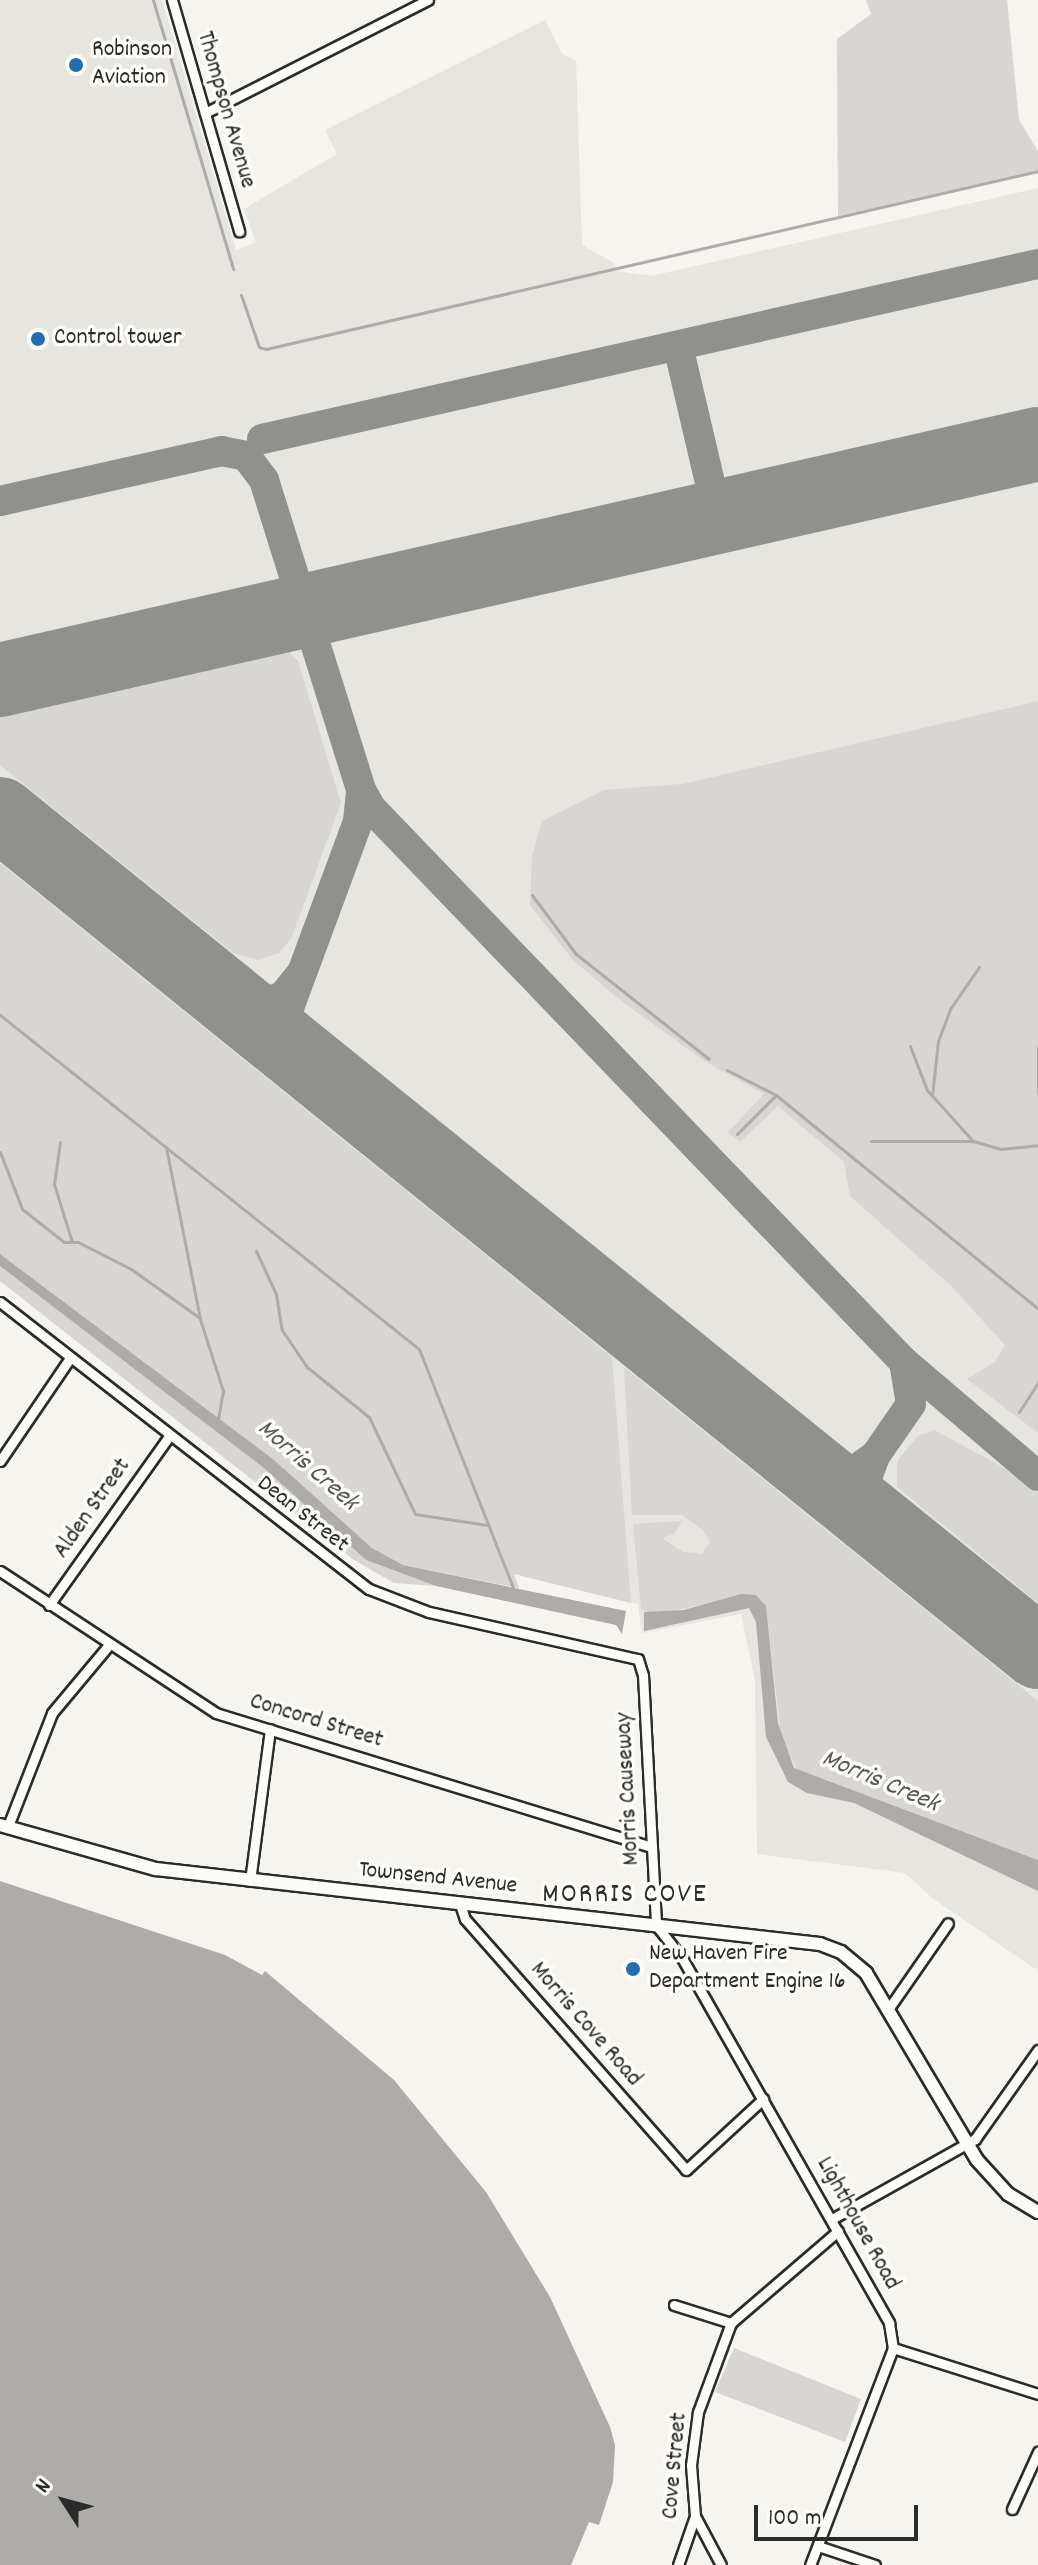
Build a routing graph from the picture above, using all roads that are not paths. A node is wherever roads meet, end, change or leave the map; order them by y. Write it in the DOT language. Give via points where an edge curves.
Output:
graph roads {
  1 [pos="172,0"];
  2 [pos="428,0"];
  3 [pos="205,113"];
  4 [pos="239,231"];
  5 [pos="0,1302"];
  6 [pos="70,1358"];
  7 [pos="169,1436"];
  8 [pos="0,1461"];
  9 [pos="0,1571"];
  10 [pos="49,1605"];
  11 [pos="108,1646"];
  12 [pos="632,1655"];
  13 [pos="270,1729"];
  14 [pos="4,1825"];
  15 [pos="651,1847"];
  16 [pos="250,1881"];
  17 [pos="460,1904"];
  18 [pos="948,1923"];
  19 [pos="656,1925"];
  20 [pos="889,2008"];
  21 [pos="1038,2050"];
  22 [pos="763,2099"];
  23 [pos="966,2143"];
  24 [pos="1034,2210"];
  25 [pos="832,2219"];
  26 [pos="838,2231"];
  27 [pos="674,2305"];
  28 [pos="731,2323"];
  29 [pos="893,2348"];
  30 [pos="1038,2394"];
  31 [pos="1038,2452"];
  32 [pos="1012,2509"];
  33 [pos="695,2516"];
  34 [pos="818,2546"];
  35 [pos="678,2565"];
  36 [pos="721,2565"];
  37 [pos="810,2565"];
  38 [pos="875,2565"];
  1 -- 3 [label="street, Thompson Avenue"];
  2 -- 3 [label="street"];
  3 -- 4 [label="street, Thompson Avenue"];
  5 -- 6 [label="street, Dean Street"];
  6 -- 7 [label="street, Dean Street"];
  6 -- 8 [label="street"];
  7 -- 10 [label="street, Alden Street"];
  7 -- 12 [label="street, Dean Street" via="337,1568 398,1603"];
  9 -- 10 [label="street, Concord Street"];
  10 -- 11 [label="street, Concord Street"];
  11 -- 13 [label="street, Concord Street" via="201,1706"];
  11 -- 14 [label="street" via="52,1713"];
  12 -- 15 [label="street, Morris Causeway" via="643,1675"];
  13 -- 15 [label="street, Concord Street"];
  13 -- 16 [label="street"];
  14 -- 16 [label="main road, Townsend Avenue" via="134,1865"];
  15 -- 19 [label="street, Morris Causeway"];
  16 -- 17 [label="main road, Townsend Avenue"];
  17 -- 19 [label="main road, Townsend Avenue"];
  17 -- 22 [label="street, Morris Cove Road" via="465,1919 686,2170"];
  18 -- 20 [label="street"];
  19 -- 20 [label="main road, Townsend Avenue" via="820,1944 857,1964"];
  19 -- 22 [label="street, Lighthouse Road" via="682,1958"];
  20 -- 23 [label="main road, Townsend Avenue"];
  21 -- 23 [label="street" via="975,2139"];
  22 -- 25 [label="street, Lighthouse Road"];
  23 -- 24 [label="main road, Townsend Avenue" via="990,2177"];
  23 -- 25 [label="street"];
  25 -- 26 [label="street, Lighthouse Road"];
  26 -- 28 [label="street, Cove Street"];
  26 -- 29 [label="street, Lighthouse Road" via="889,2323"];
  27 -- 28 [label="street"];
  28 -- 33 [label="street, Cove Street" via="698,2412 691,2465"];
  29 -- 30 [label="street"];
  29 -- 34 [label="street"];
  31 -- 32 [label="street"];
  33 -- 35 [label="street, Cove Street"];
  33 -- 36 [label="street"];
  34 -- 37 [label="street"];
  34 -- 38 [label="street"];
}
